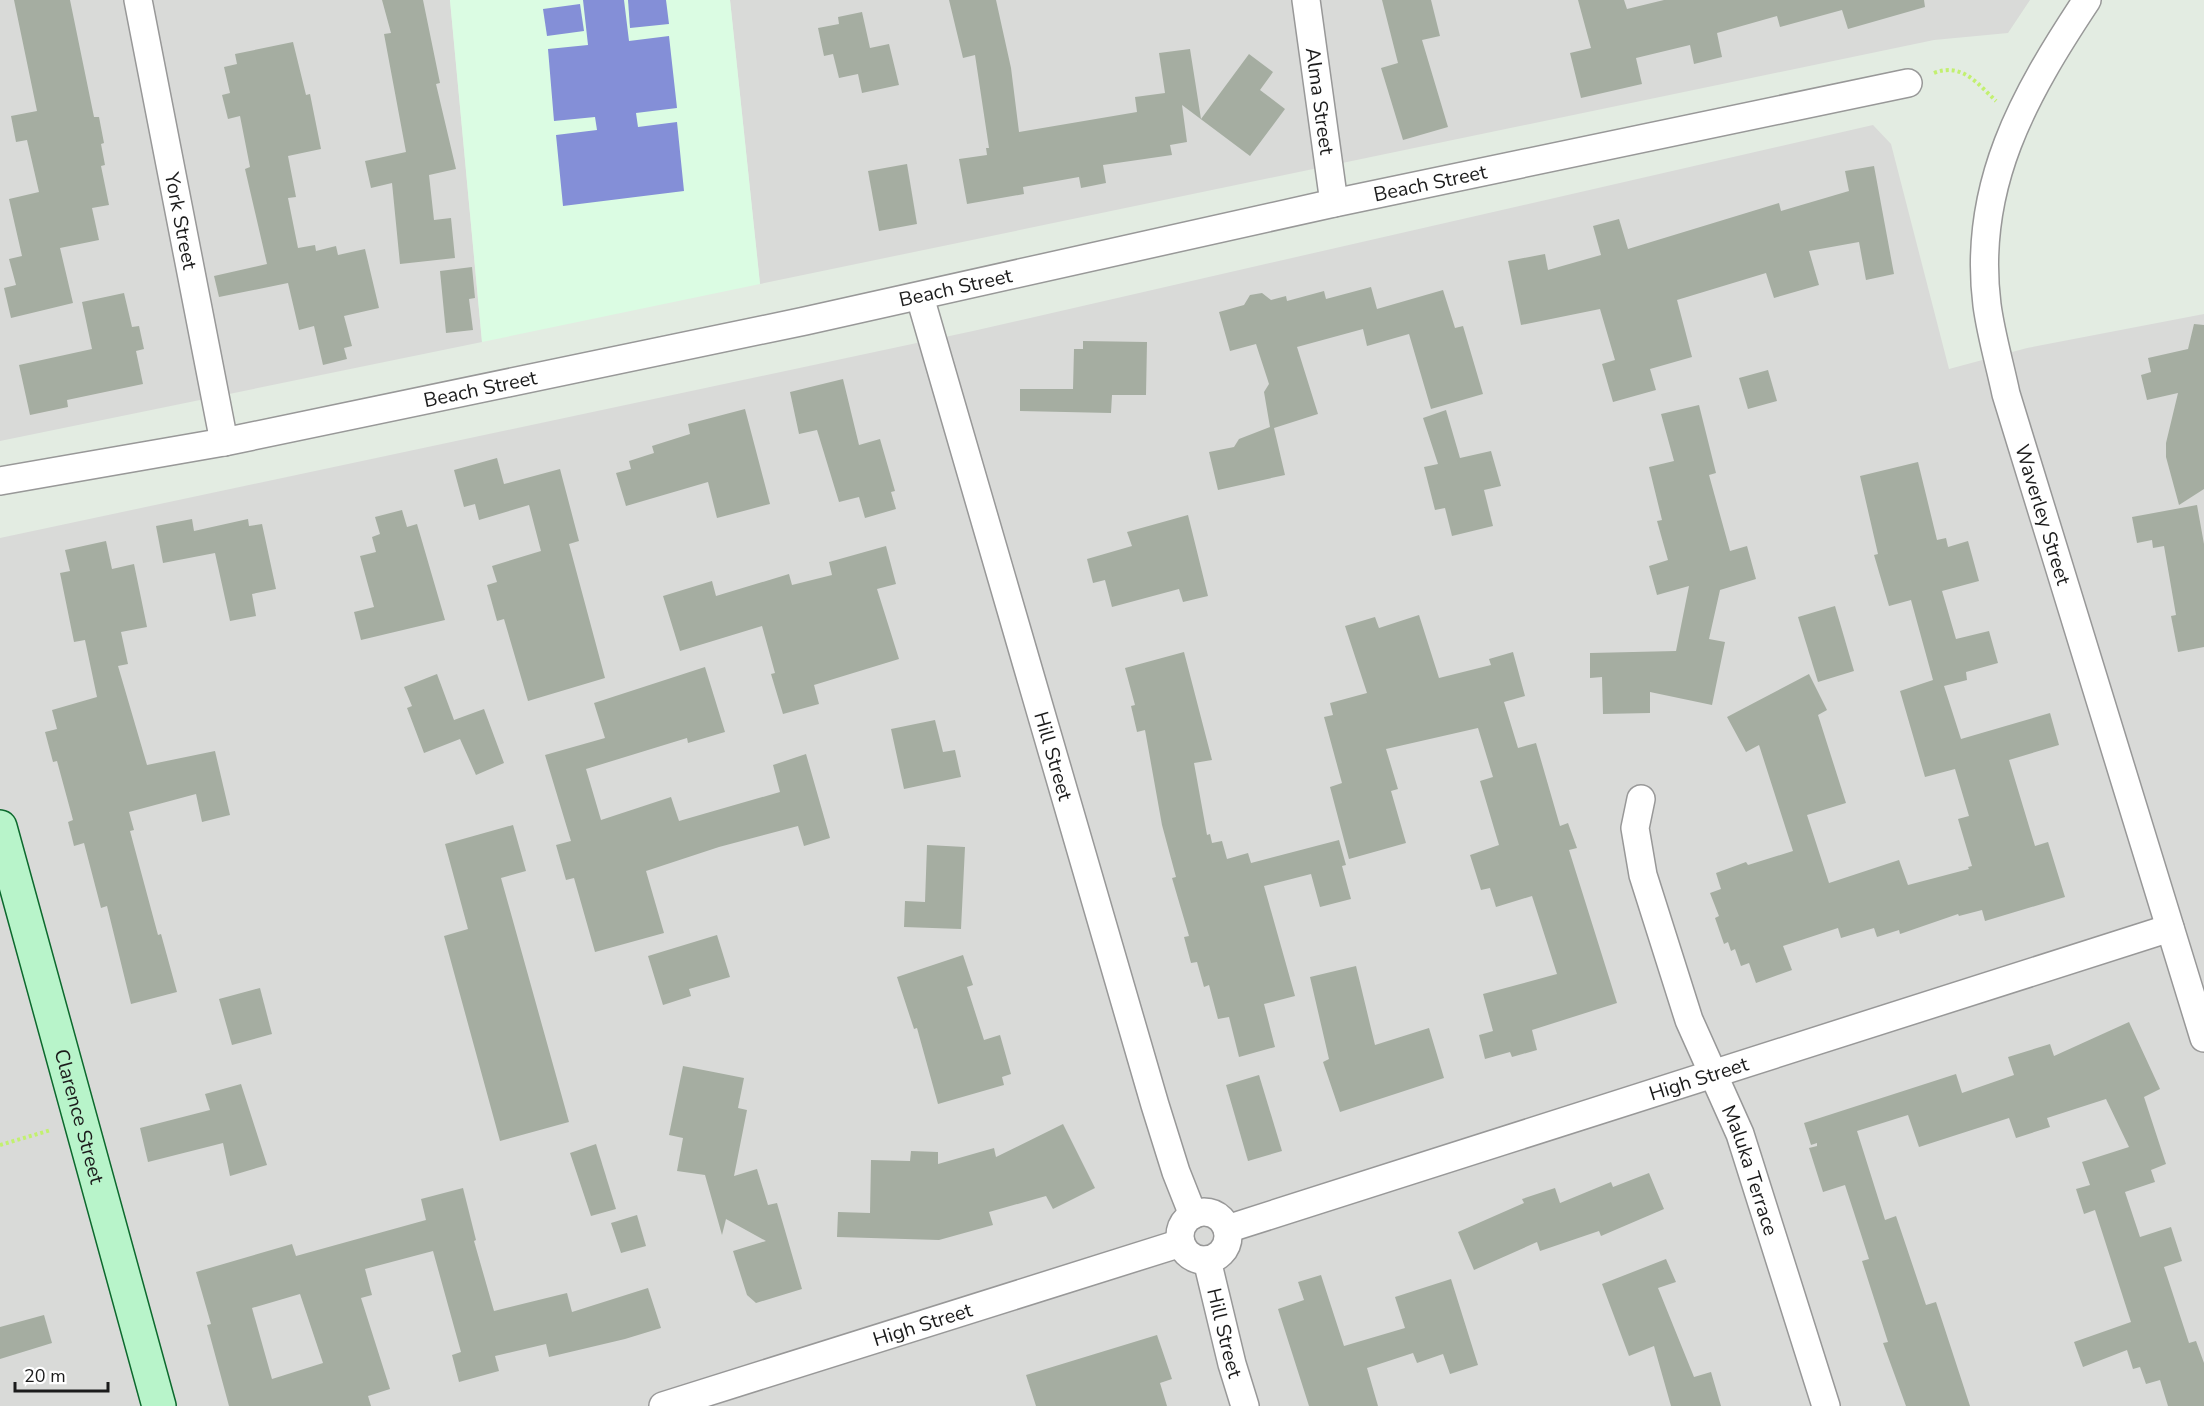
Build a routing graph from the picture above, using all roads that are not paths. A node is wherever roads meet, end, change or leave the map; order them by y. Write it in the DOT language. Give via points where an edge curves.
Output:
graph roads {
  1 [pos="138,0"];
  2 [pos="1306,0"];
  3 [pos="2087,0"];
  4 [pos="1908,82"];
  5 [pos="1334,203"];
  6 [pos="920,297"];
  7 [pos="224,442"];
  8 [pos="0,481"];
  9 [pos="1641,799"];
  10 [pos="0,827"];
  11 [pos="2170,928"];
  12 [pos="2204,1038"];
  13 [pos="1714,1073"];
  14 [pos="1193,1215"];
  15 [pos="1227,1229"];
  16 [pos="1181,1243"];
  17 [pos="1207,1260"];
  18 [pos="159,1406"];
  19 [pos="663,1406"];
  20 [pos="1245,1406"];
  21 [pos="1826,1406"];
  1 -- 7 [label="street, York Street"];
  2 -- 5 [label="street, Alma Street"];
  3 -- 11 [label="street, Waverley Street" via="2043,68 2016,120 1990,196 1985,243 1987,304 2006,394"];
  4 -- 5 [label="street, Beach Street"];
  5 -- 6 [label="street, Beach Street"];
  6 -- 7 [label="street, Beach Street"];
  6 -- 14 [label="street, Hill Street" via="1155,1105"];
  7 -- 8 [label="street, Beach Street"];
  9 -- 13 [label="street, Maluka Terrace" via="1635,828 1642,875 1689,1020"];
  10 -- 18 [label="main road, Clarence Street"];
  11 -- 12 [label="street, Waverley Street"];
  11 -- 13 [label="street, High Street"];
  13 -- 15 [label="street, High Street"];
  13 -- 21 [label="street, Maluka Terrace" via="1740,1134"];
  14 -- 15 [label="street" via="1210,1213"];
  14 -- 16 [label="street" via="1182,1227"];
  15 -- 17 [label="street" via="1225,1250"];
  16 -- 17 [label="street" via="1194,1258"];
  16 -- 19 [label="street, High Street"];
  17 -- 20 [label="street, Hill Street"];
}
